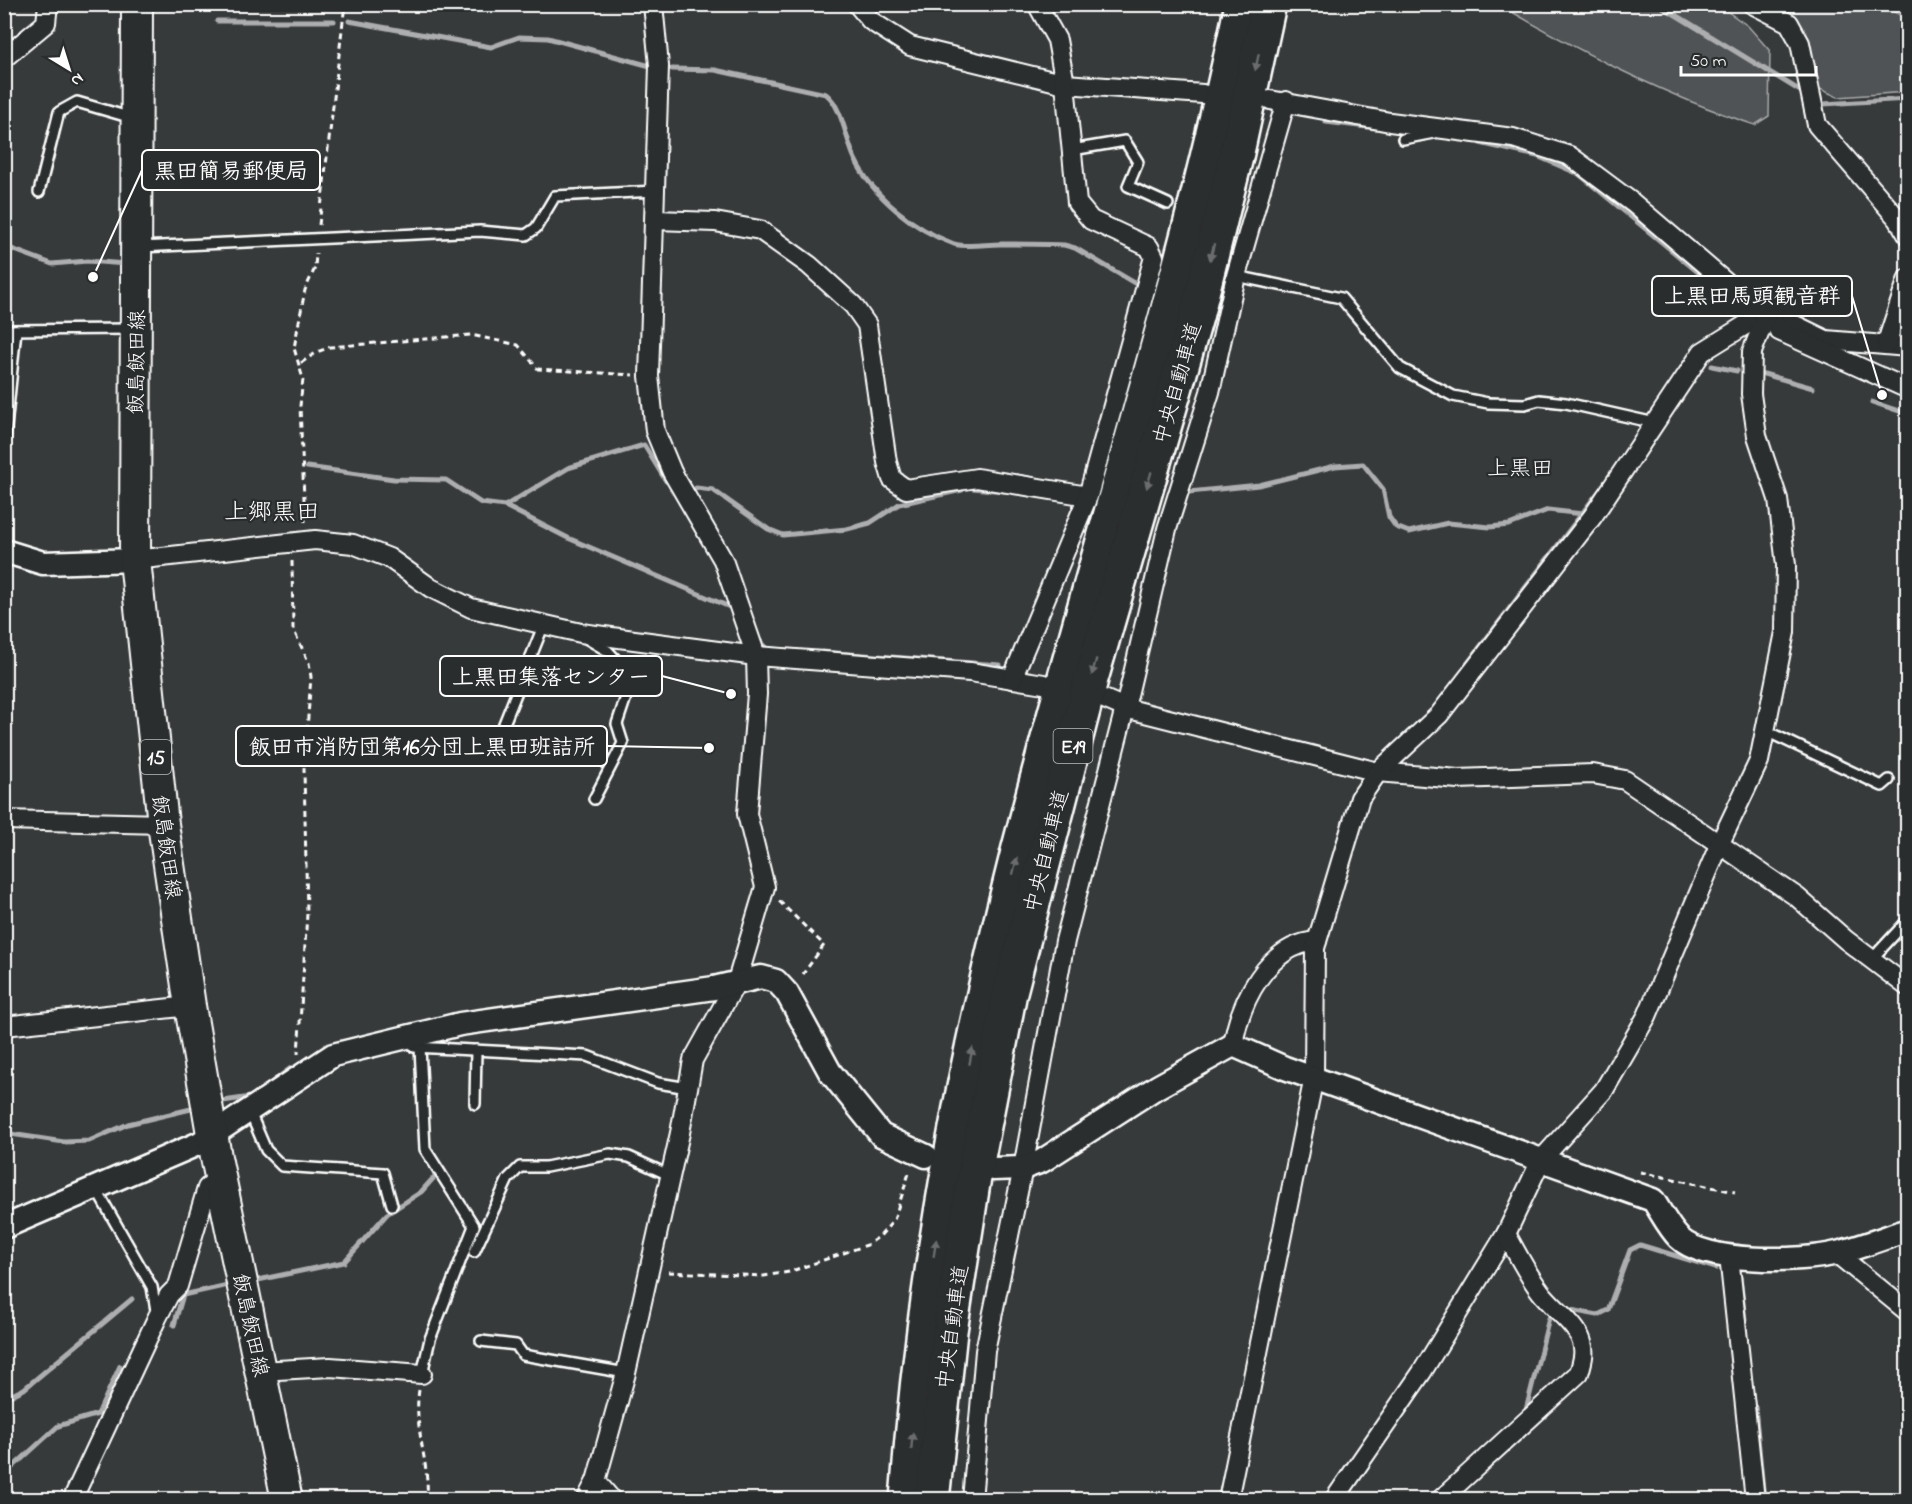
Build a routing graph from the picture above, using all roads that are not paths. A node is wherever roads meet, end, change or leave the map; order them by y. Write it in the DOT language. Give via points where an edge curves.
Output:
graph roads {
  1 [pos="48,4"];
  2 [pos="137,4"];
  3 [pos="653,4"];
  4 [pos="857,4"];
  5 [pos="1037,4"];
  6 [pos="1242,4"];
  7 [pos="1269,4"];
  8 [pos="1752,4"];
  9 [pos="4,58"];
  10 [pos="1065,84"];
  11 [pos="1203,94"];
  12 [pos="137,119"];
  13 [pos="1451,130"];
  14 [pos="1403,139"];
  15 [pos="1072,150"];
  16 [pos="656,191"];
  17 [pos="39,192"];
  18 [pos="1168,204"];
  19 [pos="655,220"];
  20 [pos="1903,220"];
  21 [pos="1908,236"];
  22 [pos="138,247"];
  23 [pos="1236,276"];
  24 [pos="1908,278"];
  25 [pos="1768,311"];
  26 [pos="136,329"];
  27 [pos="4,330"];
  28 [pos="16,330"];
  29 [pos="1886,345"];
  30 [pos="1908,346"];
  31 [pos="1908,390"];
  32 [pos="1656,423"];
  33 [pos="4,447"];
  34 [pos="1088,496"];
  35 [pos="4,551"];
  36 [pos="135,560"];
  37 [pos="544,624"];
  38 [pos="580,633"];
  39 [pos="756,656"];
  40 [pos="1012,679"];
  41 [pos="1044,684"];
  42 [pos="1104,699"];
  43 [pos="1125,708"];
  44 [pos="1764,730"];
  45 [pos="491,756"];
  46 [pos="1378,772"];
  47 [pos="1889,780"];
  48 [pos="594,799"];
  49 [pos="4,820"];
  50 [pos="163,824"];
  51 [pos="1720,843"];
  52 [pos="1908,920"];
  53 [pos="1317,941"];
  54 [pos="1871,960"];
  55 [pos="737,981"];
  56 [pos="1908,987"];
  57 [pos="189,1006"];
  58 [pos="4,1026"];
  59 [pos="370,1044"];
  60 [pos="1233,1045"];
  61 [pos="420,1047"];
  62 [pos="476,1050"];
  63 [pos="1314,1077"];
  64 [pos="688,1088"];
  65 [pos="475,1104"];
  66 [pos="249,1110"];
  67 [pos="212,1135"];
  68 [pos="922,1154"];
  69 [pos="1541,1160"];
  70 [pos="993,1168"];
  71 [pos="1023,1168"];
  72 [pos="220,1175"];
  73 [pos="671,1176"];
  74 [pos="96,1189"];
  75 [pos="392,1205"];
  76 [pos="4,1227"];
  77 [pos="1908,1230"];
  78 [pos="1506,1234"];
  79 [pos="474,1252"];
  80 [pos="1836,1253"];
  81 [pos="1729,1256"];
  82 [pos="1908,1312"];
  83 [pos="157,1318"];
  84 [pos="481,1341"];
  85 [pos="260,1371"];
  86 [pos="626,1373"];
  87 [pos="422,1374"];
  88 [pos="596,1481"];
  89 [pos="72,1500"];
  90 [pos="287,1500"];
  91 [pos="586,1500"];
  92 [pos="612,1500"];
  93 [pos="907,1500"];
  94 [pos="932,1500"];
  95 [pos="972,1500"];
  96 [pos="1228,1500"];
  97 [pos="1334,1500"];
  98 [pos="1440,1500"];
  99 [pos="1755,1500"];
  1 -- 9 [label="street" via="46,23"];
  2 -- 12 [label="main road, 飯島飯田線 / 15"];
  3 -- 16 [label="street" via="659,66"];
  4 -- 10 [label="street" via="871,21 910,46"];
  5 -- 10 [label="street" via="1057,40"];
  93 -- 6 [label="highway, 中央自動車道 / E19, one-way" via="923,1323 942,1197 978,1022 1034,789 1169,309"];
  7 -- 94 [label="highway, 中央自動車道 / E19, one-way" via="1199,306 1091,680 1010,992 973,1183"];
  8 -- 20 [label="street" via="1789,23 1800,43 1817,125"];
  10 -- 11 [label="street"];
  10 -- 15 [label="street"];
  12 -- 17 [label="lane" via="77,102 59,112"];
  12 -- 22 [label="main road, 飯島飯田線 / 15"];
  13 -- 14 [label="lane"];
  13 -- 23 [label="street" via="1278,101"];
  13 -- 25 [label="street" via="1513,138 1570,156 1633,204 1742,298"];
  15 -- 18 [label="lane" via="1125,141 1138,162 1128,186"];
  15 -- 34 [label="street" via="1077,203 1083,212 1091,220 1149,247 1154,257"];
  16 -- 19 [label="street"];
  16 -- 22 [label="lane" via="555,196 536,228 526,235 480,231"];
  19 -- 34 [label="street" via="715,222 760,230 809,265 853,305 867,325 887,462 892,478 906,489 977,478"];
  19 -- 39 [label="street" via="650,376 655,431 672,472 723,560"];
  20 -- 21 [label="street"];
  22 -- 26 [label="main road, 飯島飯田線 / 15"];
  23 -- 32 [label="lane" via="1341,298 1400,368 1454,396 1488,403 1557,402"];
  23 -- 43 [label="street" via="1210,392 1167,530"];
  24 -- 29 [label="street"];
  25 -- 29 [label="street" via="1826,340"];
  25 -- 31 [label="street" via="1779,331"];
  25 -- 32 [label="street" via="1702,352"];
  25 -- 44 [label="street" via="1752,352 1751,394 1757,436 1778,499 1786,565 1785,632"];
  26 -- 28 [label="lane"];
  26 -- 36 [label="main road, 飯島飯田線 / 15"];
  27 -- 28 [label="lane"];
  28 -- 33 [label="lane"];
  29 -- 30 [label="street"];
  32 -- 46 [label="street" via="1593,516 1439,715"];
  34 -- 40 [label="street"];
  35 -- 36 [label="street" via="43,563"];
  36 -- 37 [label="street" via="315,540 353,544 389,558 431,588 471,608"];
  36 -- 50 [label="main road, 飯島飯田線 / 15"];
  37 -- 38 [label="street"];
  37 -- 45 [label="lane"];
  38 -- 39 [label="street"];
  38 -- 48 [label="lane" via="608,651 631,682 617,724 623,743"];
  39 -- 40 [label="street" via="970,672"];
  39 -- 55 [label="street" via="757,694 747,814 765,887"];
  40 -- 41 [label="street"];
  42 -- 43 [label="street"];
  43 -- 46 [label="street"];
  43 -- 71 [label="street" via="1065,941"];
  44 -- 47 [label="lane" via="1882,786"];
  44 -- 51 [label="street" via="1759,760"];
  46 -- 51 [label="street" via="1458,779 1593,774 1625,780"];
  46 -- 53 [label="street" via="1360,798"];
  49 -- 50 [label="street"];
  50 -- 57 [label="main road, 飯島飯田線 / 15"];
  51 -- 54 [label="street" via="1797,897"];
  51 -- 69 [label="street" via="1647,1016 1604,1090"];
  52 -- 54 [label="lane"];
  53 -- 60 [label="street" via="1285,954 1251,988 1237,1022"];
  53 -- 63 [label="street"];
  54 -- 56 [label="street"];
  55 -- 59 [label="street" via="714,988 460,1024"];
  55 -- 64 [label="street" via="693,1060"];
  55 -- 68 [label="street" via="761,977 776,981 787,993 830,1072 854,1104 881,1134"];
  57 -- 58 [label="street"];
  57 -- 67 [label="main road, 飯島飯田線 / 15"];
  59 -- 61 [label="lane"];
  59 -- 66 [label="street" via="333,1055"];
  60 -- 63 [label="street"];
  60 -- 71 [label="street" via="1158,1087 1042,1161"];
  61 -- 62 [label="lane"];
  61 -- 87 [label="lane" via="425,1149 474,1226 430,1339"];
  62 -- 64 [label="lane" via="587,1056 658,1083"];
  62 -- 65 [label="lane"];
  63 -- 69 [label="street"];
  63 -- 96 [label="street"];
  64 -- 73 [label="street"];
  66 -- 67 [label="street"];
  66 -- 75 [label="lane" via="266,1150 282,1166 383,1173"];
  67 -- 72 [label="main road, 飯島飯田線 / 15"];
  67 -- 74 [label="street"];
  69 -- 78 [label="street"];
  69 -- 81 [label="street" via="1653,1200 1679,1238 1700,1251"];
  70 -- 71 [label="street"];
  71 -- 95 [label="street" via="985,1351"];
  72 -- 83 [label="street" via="207,1188 178,1286"];
  72 -- 85 [label="main road, 飯島飯田線 / 15"];
  73 -- 79 [label="lane" via="629,1157 610,1154 546,1167 519,1167 508,1179"];
  73 -- 86 [label="street"];
  74 -- 76 [label="street"];
  74 -- 83 [label="lane" via="152,1287"];
  77 -- 80 [label="street"];
  78 -- 97 [label="street" via="1422,1372"];
  78 -- 98 [label="street" via="1538,1289 1580,1337 1584,1355 1579,1373"];
  80 -- 81 [label="street" via="1804,1258"];
  80 -- 82 [label="street"];
  81 -- 99 [label="street"];
  83 -- 89 [label="street"];
  84 -- 86 [label="lane" via="516,1345 524,1355"];
  85 -- 87 [label="street" via="330,1367"];
  85 -- 90 [label="main road, 飯島飯田線 / 15"];
  86 -- 88 [label="street"];
  88 -- 91 [label="street"];
  88 -- 92 [label="street"];
}
